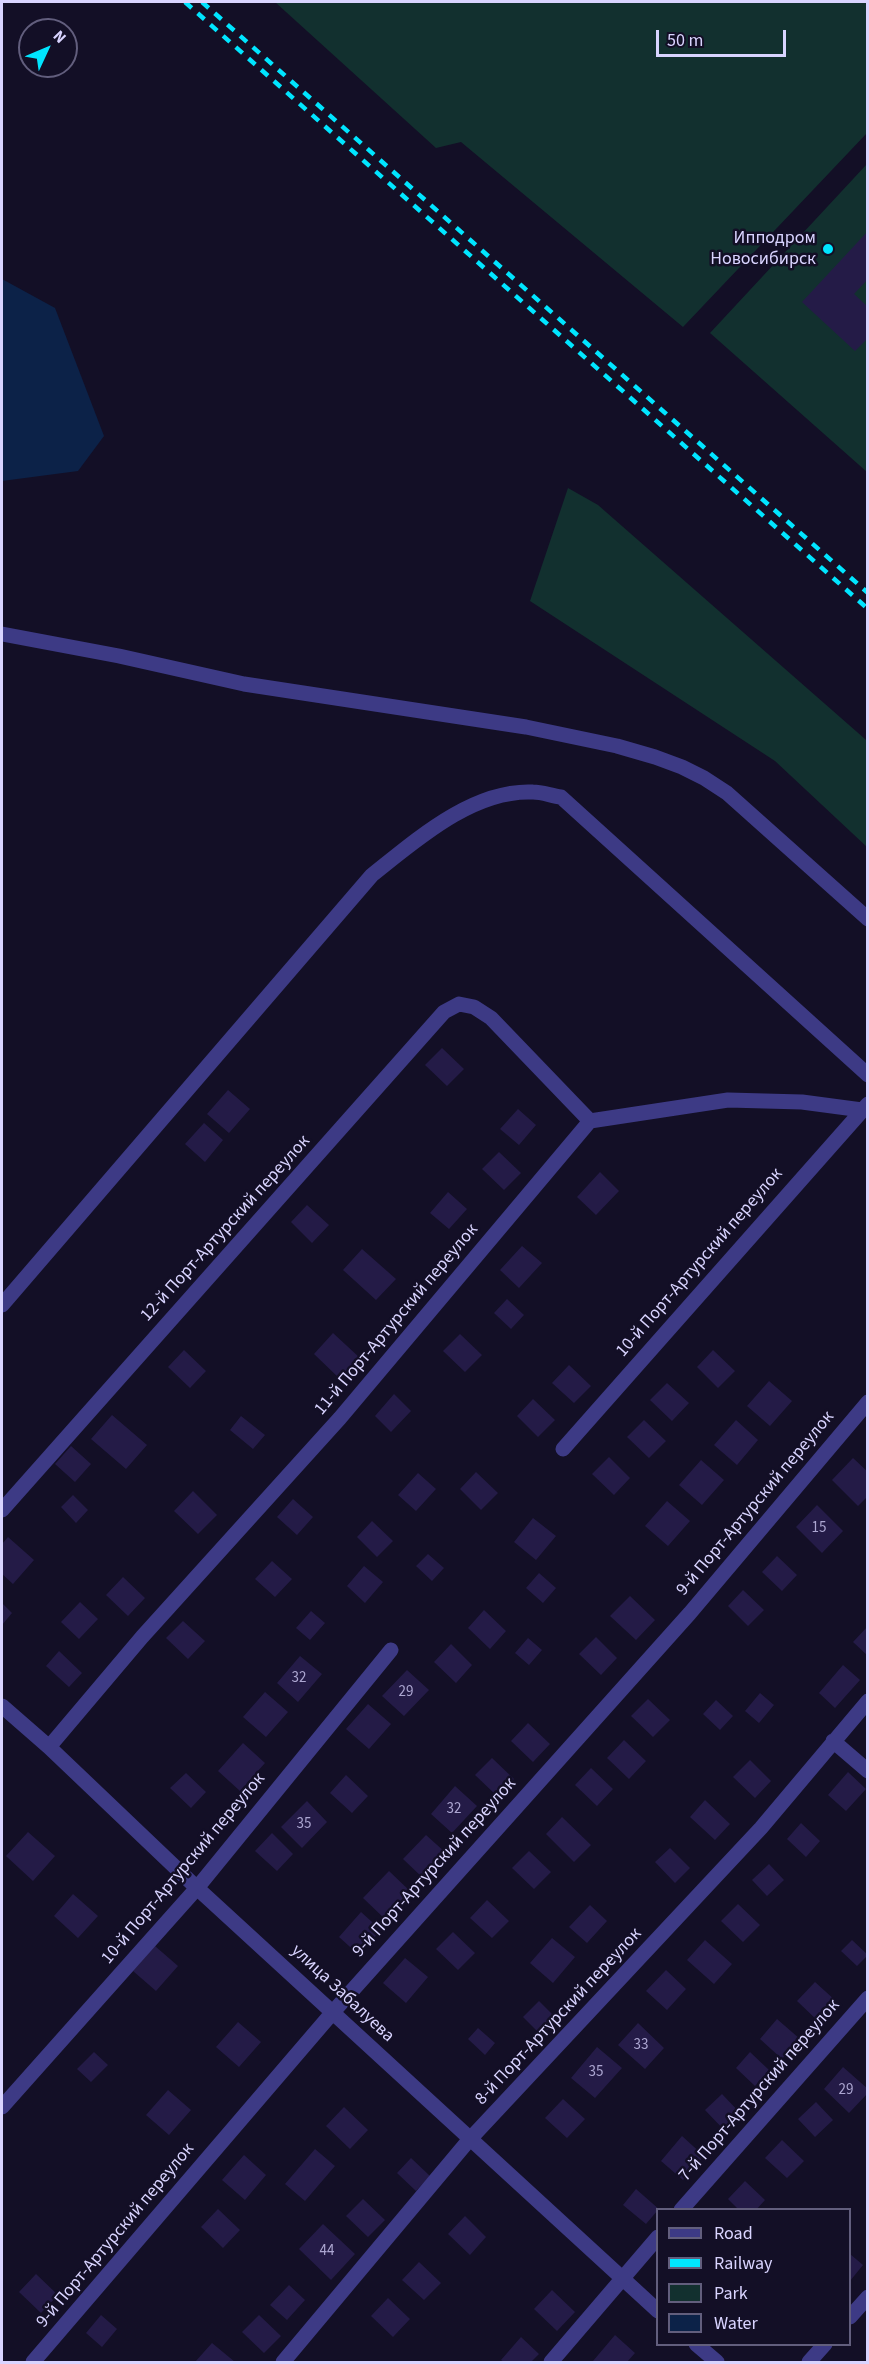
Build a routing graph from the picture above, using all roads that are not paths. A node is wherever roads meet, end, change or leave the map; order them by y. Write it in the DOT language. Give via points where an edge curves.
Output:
graph roads {
  1 [pos="2,634"];
  2 [pos="867,919"];
  3 [pos="867,1075"];
  4 [pos="865,1107"];
  5 [pos="590,1121"];
  6 [pos="2,1305"];
  7 [pos="867,1402"];
  8 [pos="563,1449"];
  9 [pos="2,1510"];
  10 [pos="391,1650"];
  11 [pos="867,1701"];
  12 [pos="2,1706"];
  13 [pos="833,1741"];
  14 [pos="49,1747"];
  15 [pos="867,1772"];
  16 [pos="197,1888"];
  17 [pos="867,1998"];
  18 [pos="333,2012"];
  19 [pos="2,2107"];
  20 [pos="469,2140"];
  21 [pos="683,2208"];
  22 [pos="656,2238"];
  23 [pos="621,2278"];
  24 [pos="867,2297"];
  25 [pos="656,2310"];
  26 [pos="851,2315"];
  27 [pos="698,2346"];
  28 [pos="823,2346"];
  29 [pos="33,2362"];
  30 [pos="283,2362"];
  31 [pos="551,2362"];
  32 [pos="717,2362"];
  33 [pos="809,2362"];
  1 -- 2 [label="street" via="244,684 526,728 655,757 704,778 727,793"];
  3 -- 6 [label="street" via="561,797 533,792 503,796 464,809 428,830 372,875"];
  4 -- 5 [label="street" via="728,1100"];
  4 -- 8 [label="street, 10-й Порт-Артурский переулок"];
  5 -- 9 [label="street, 12-й Порт-Артурский переулок" via="491,1018 474,1007 459,1004 444,1012"];
  5 -- 14 [label="street, 11-й Порт-Артурский переулок" via="340,1418 142,1637"];
  7 -- 18 [label="street, 9-й Порт-Артурский переулок" via="690,1613"];
  10 -- 16 [label="street, 10-й Порт-Артурский переулок"];
  11 -- 13 [label="street, 8-й Порт-Артурский переулок"];
  12 -- 14 [label="street, улица Забалуева"];
  13 -- 15 [label="street"];
  13 -- 20 [label="street, 8-й Порт-Артурский переулок" via="761,1828"];
  14 -- 16 [label="street, улица Забалуева"];
  16 -- 18 [label="street, улица Забалуева"];
  16 -- 19 [label="street, 10-й Порт-Артурский переулок"];
  17 -- 21 [label="street, 7-й Порт-Артурский переулок"];
  18 -- 20 [label="street, улица Забалуева"];
  18 -- 29 [label="street, 9-й Порт-Артурский переулок"];
  20 -- 23 [label="street, улица Забалуева"];
  20 -- 30 [label="street, 8-й Порт-Артурский переулок"];
  22 -- 23 [label="street"];
  23 -- 25 [label="street, улица Забалуева"];
  23 -- 31 [label="street"];
  24 -- 26 [label="street"];
  27 -- 32 [label="street"];
  28 -- 33 [label="street"];
}
